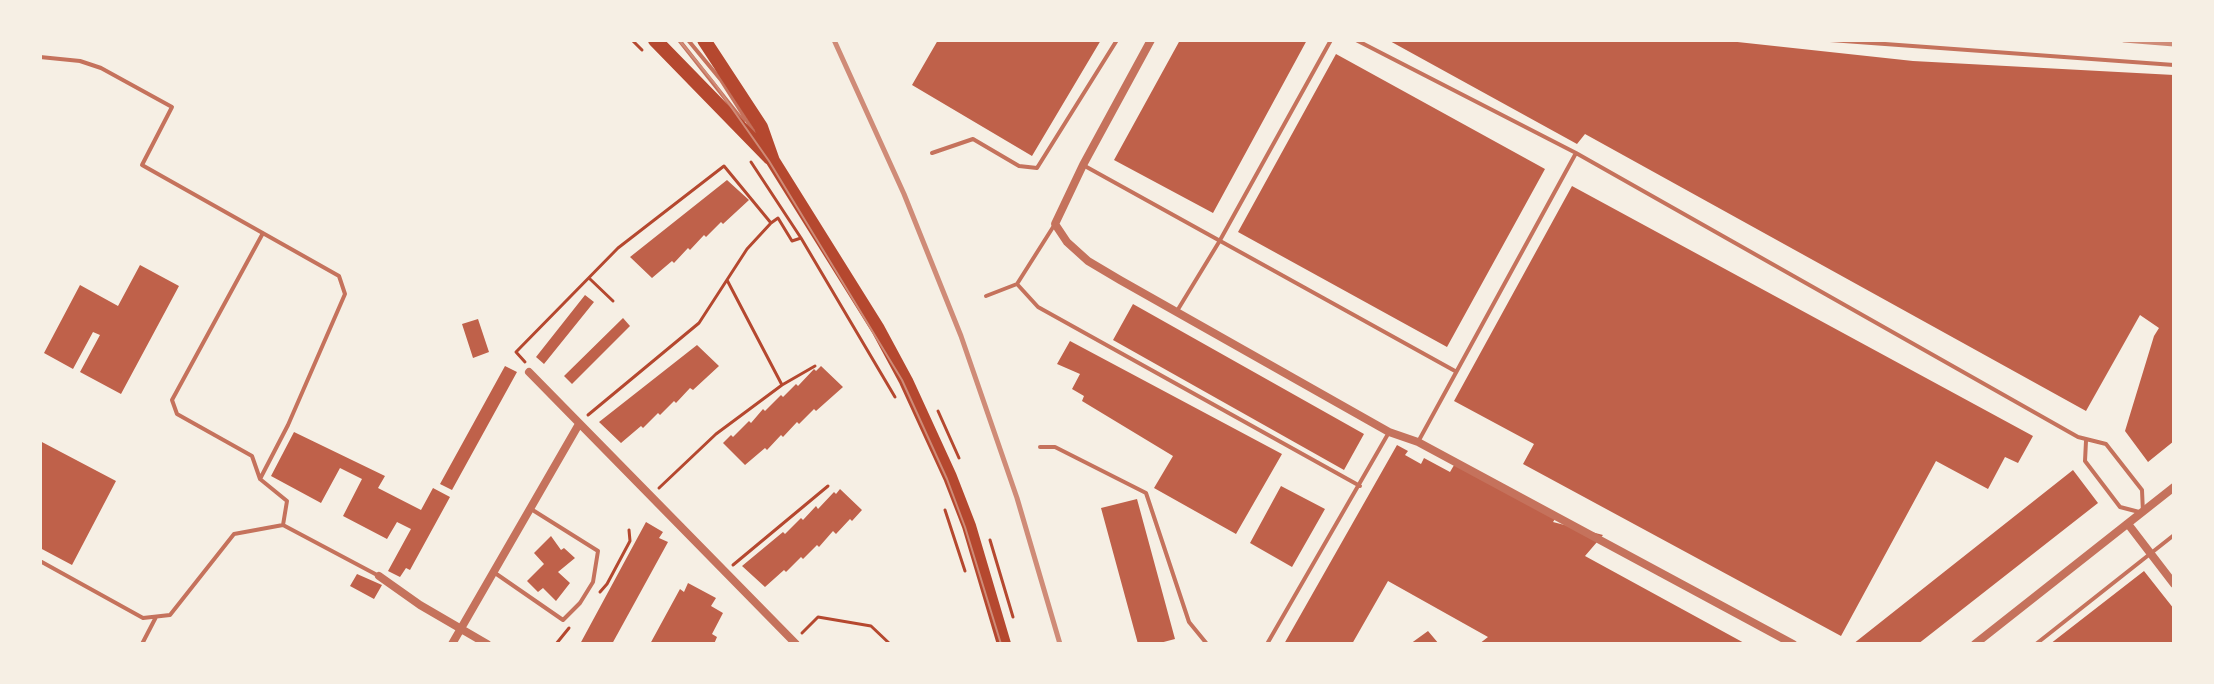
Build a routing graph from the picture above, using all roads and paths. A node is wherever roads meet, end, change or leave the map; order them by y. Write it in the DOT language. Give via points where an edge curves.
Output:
graph roads {
  1 [pos="655,40"];
  2 [pos="679,40"];
  3 [pos="688,40"];
  4 [pos="704,40"];
  5 [pos="1117,40"];
  6 [pos="1151,40"];
  7 [pos="1331,40"];
  8 [pos="1356,40"];
  9 [pos="1830,40"];
  10 [pos="40,57"];
  11 [pos="2174,65"];
  12 [pos="932,153"];
  13 [pos="1576,153"];
  14 [pos="747,158"];
  15 [pos="773,161"];
  16 [pos="1083,165"];
  17 [pos="771,223"];
  18 [pos="1055,224"];
  19 [pos="263,233"];
  20 [pos="801,238"];
  21 [pos="1219,242"];
  22 [pos="589,278"];
  23 [pos="727,280"];
  24 [pos="1017,284"];
  25 [pos="986,296"];
  26 [pos="613,301"];
  27 [pos="1177,311"];
  28 [pos="815,366"];
  29 [pos="1455,371"];
  30 [pos="529,372"];
  31 [pos="782,385"];
  32 [pos="896,398"];
  33 [pos="579,424"];
  34 [pos="1389,432"];
  35 [pos="2086,441"];
  36 [pos="1418,442"];
  37 [pos="1040,447"];
  38 [pos="260,479"];
  39 [pos="828,486"];
  40 [pos="1360,486"];
  41 [pos="2174,487"];
  42 [pos="651,496"];
  43 [pos="943,502"];
  44 [pos="530,508"];
  45 [pos="2143,513"];
  46 [pos="2128,524"];
  47 [pos="283,525"];
  48 [pos="2174,535"];
  49 [pos="2151,554"];
  50 [pos="40,561"];
  51 [pos="493,571"];
  52 [pos="725,573"];
  53 [pos="379,576"];
  54 [pos="967,576"];
  55 [pos="2174,584"];
  56 [pos="156,617"];
  57 [pos="460,629"];
  58 [pos="795,643"];
  59 [pos="142,644"];
  60 [pos="452,644"];
  61 [pos="487,644"];
  62 [pos="890,644"];
  63 [pos="1004,644"];
  64 [pos="1207,644"];
  65 [pos="1267,644"];
  66 [pos="1793,644"];
  67 [pos="1975,644"];
  68 [pos="2036,644"];
  1 -- 15 [label="main road"];
  2 -- 15 [label="lane"];
  3 -- 15 [label="lane" via="721,80"];
  4 -- 15 [label="main road" via="761,127"];
  5 -- 12 [label="lane" via="1037,168 1019,166 973,139"];
  6 -- 16 [label="street"];
  7 -- 21 [label="lane"];
  8 -- 13 [label="lane"];
  9 -- 11 [label="lane"];
  10 -- 19 [label="lane" via="101,68 172,107 142,165"];
  13 -- 29 [label="lane"];
  13 -- 35 [label="lane"];
  14 -- 20 [label="path"];
  15 -- 63 [label="main road" via="878,329 918,407 969,526"];
  16 -- 18 [label="street"];
  16 -- 21 [label="lane"];
  17 -- 20 [label="path" via="778,218 792,241"];
  17 -- 22 [label="path" via="724,166 618,248"];
  17 -- 23 [label="path"];
  18 -- 24 [label="lane"];
  18 -- 27 [label="street" via="1088,261"];
  19 -- 38 [label="lane" via="339,276 345,294"];
  19 -- 38 [label="lane" via="172,400 177,414 252,456"];
  20 -- 32 [label="path"];
  21 -- 27 [label="lane"];
  21 -- 29 [label="lane"];
  22 -- 26 [label="path"];
  22 -- 30 [label="path" via="516,352"];
  23 -- 31 [label="path"];
  23 -- 33 [label="path" via="699,323"];
  24 -- 25 [label="lane"];
  24 -- 40 [label="lane" via="1038,307"];
  27 -- 34 [label="street"];
  28 -- 31 [label="path"];
  29 -- 36 [label="lane"];
  30 -- 33 [label="street"];
  31 -- 42 [label="path" via="716,434"];
  33 -- 42 [label="street"];
  33 -- 44 [label="street"];
  34 -- 36 [label="street"];
  34 -- 40 [label="lane"];
  35 -- 45 [label="lane" via="2085,461 2120,507"];
  35 -- 45 [label="lane" via="2106,444 2142,490"];
  36 -- 66 [label="street"];
  37 -- 64 [label="lane" via="1055,447 1146,493 1189,622"];
  38 -- 47 [label="lane" via="287,501"];
  39 -- 52 [label="path"];
  40 -- 65 [label="lane"];
  41 -- 45 [label="street"];
  42 -- 52 [label="street"];
  43 -- 54 [label="path"];
  44 -- 51 [label="street"];
  44 -- 51 [label="lane" via="598,551 593,582 563,620"];
  45 -- 46 [label="street"];
  46 -- 49 [label="street"];
  46 -- 67 [label="street"];
  47 -- 53 [label="lane"];
  47 -- 56 [label="lane" via="234,534 170,615"];
  48 -- 49 [label="lane"];
  49 -- 55 [label="street"];
  49 -- 68 [label="lane"];
  50 -- 56 [label="lane" via="143,618"];
  51 -- 57 [label="street"];
  52 -- 58 [label="street"];
  53 -- 57 [label="street"];
  56 -- 59 [label="lane"];
  57 -- 60 [label="street"];
  57 -- 61 [label="street"];
  58 -- 62 [label="path" via="818,617 871,626"];
}
